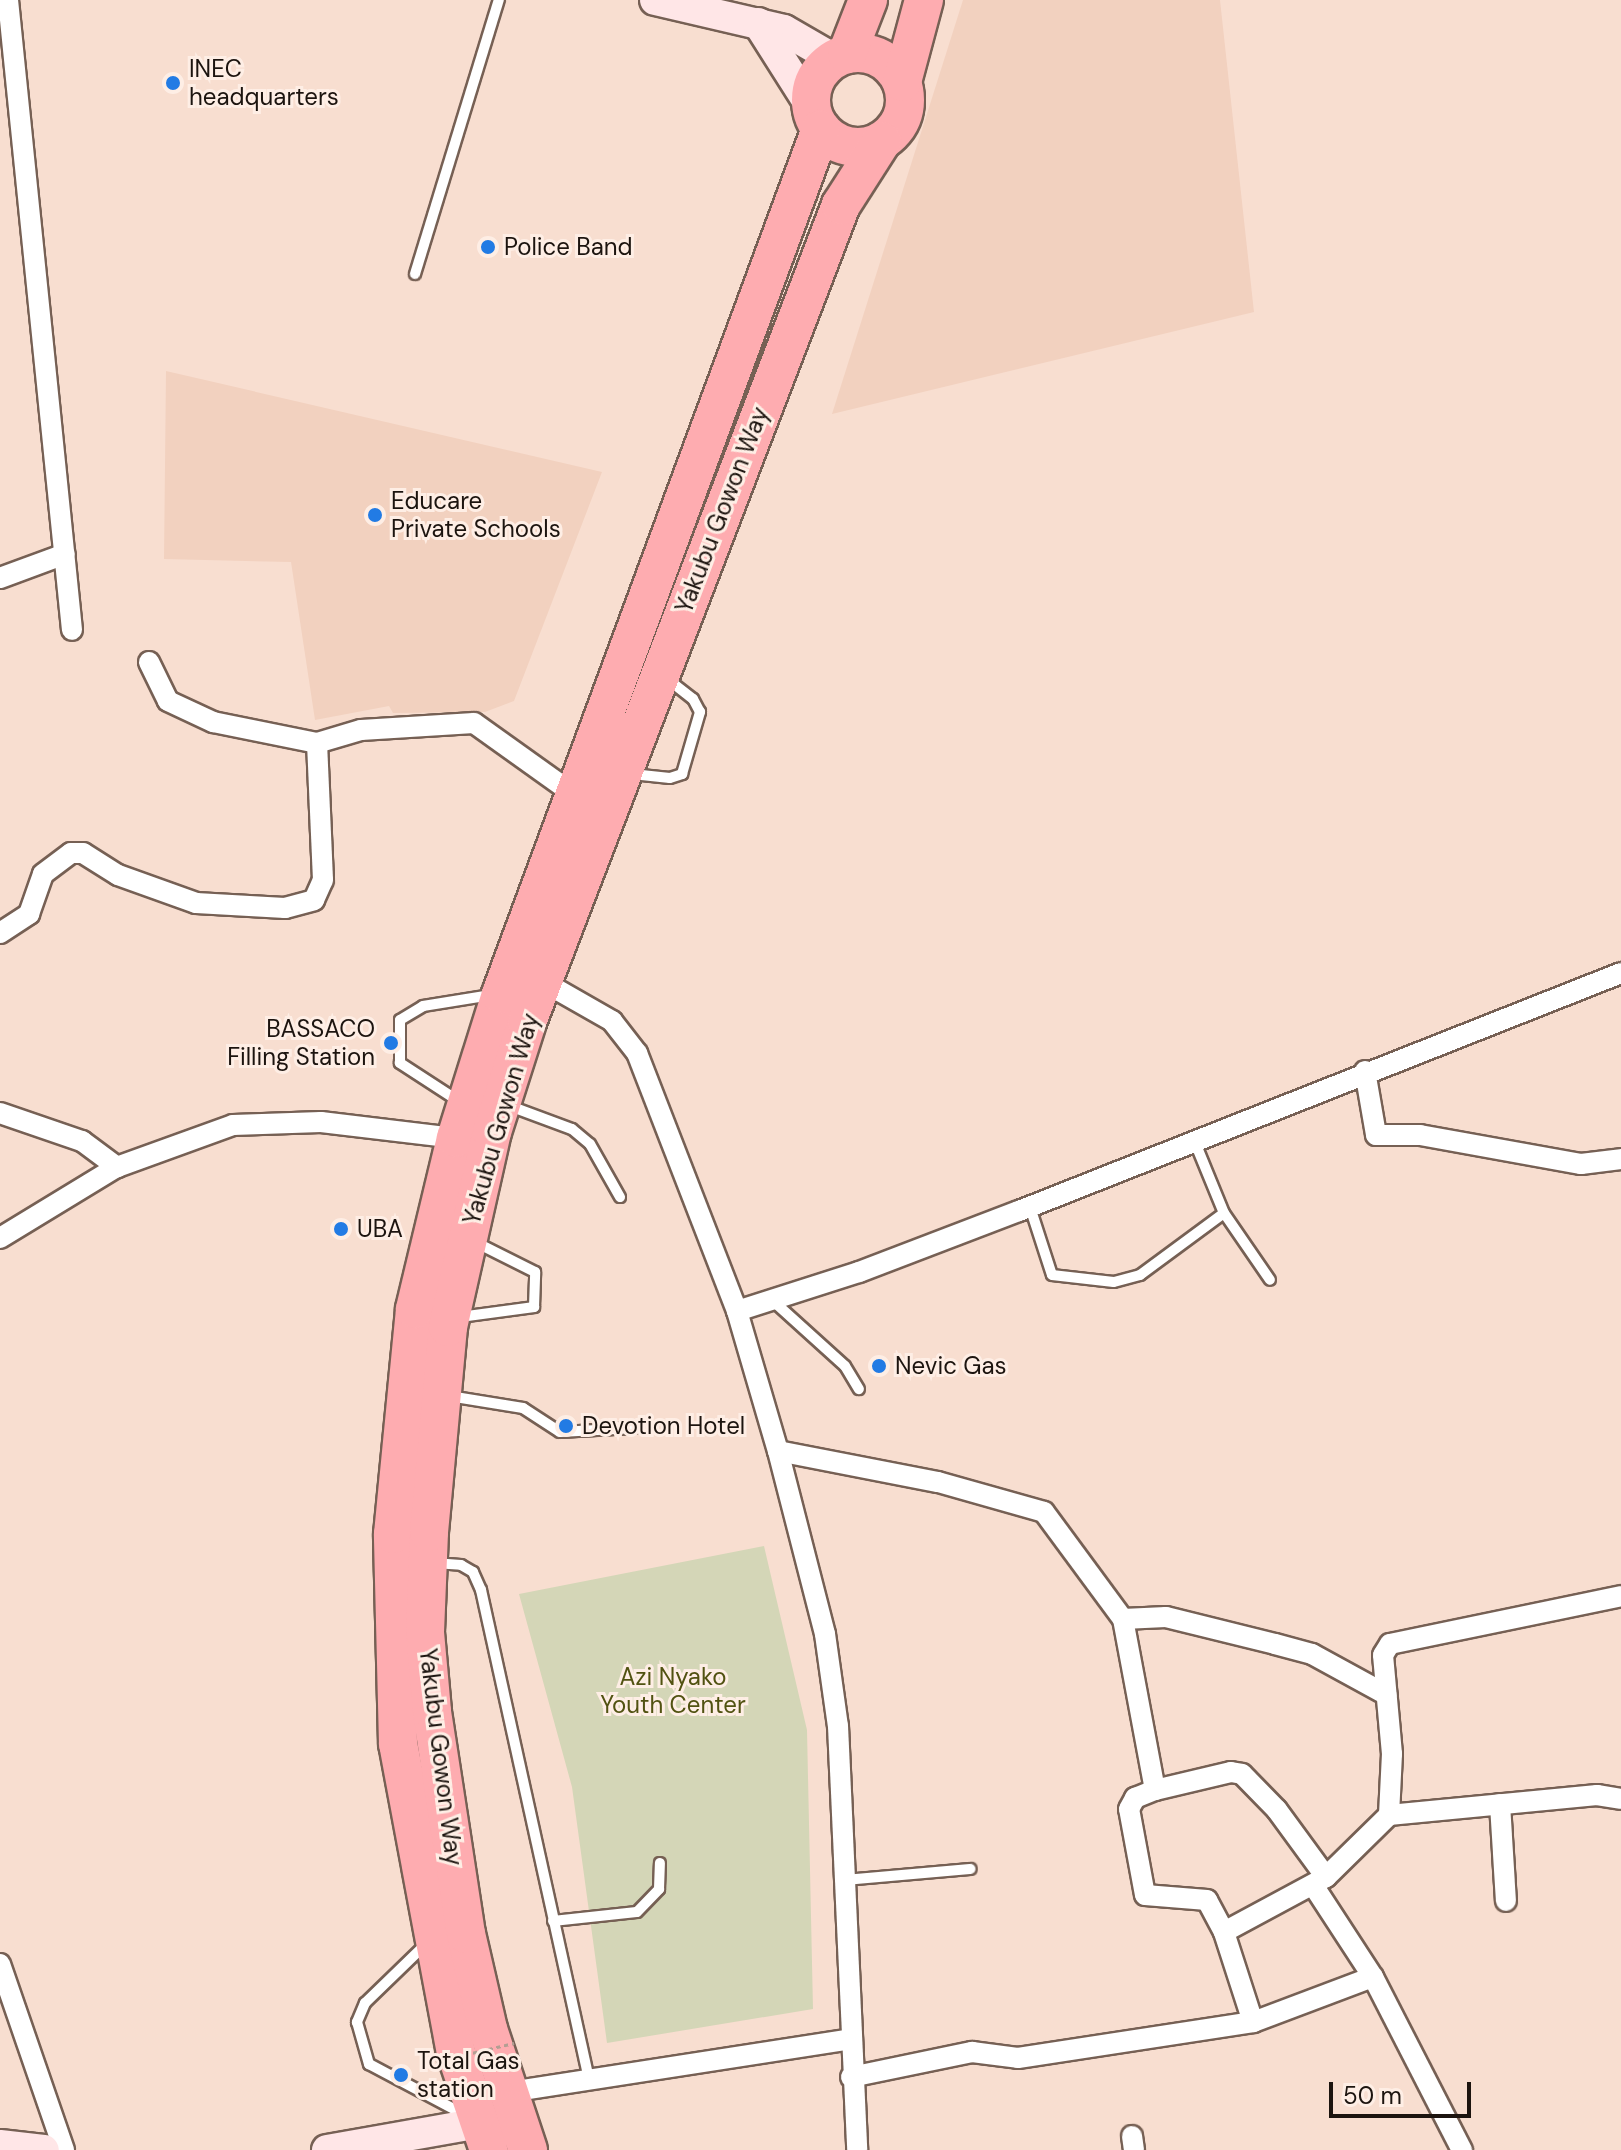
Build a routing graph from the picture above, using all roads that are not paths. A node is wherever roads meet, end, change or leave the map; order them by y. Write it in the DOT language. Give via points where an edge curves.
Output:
graph roads {
  1 [pos="8,0"];
  2 [pos="499,0"];
  3 [pos="655,0"];
  4 [pos="868,0"];
  5 [pos="924,0"];
  6 [pos="758,23"];
  7 [pos="840,56"];
  8 [pos="902,82"];
  9 [pos="816,117"];
  10 [pos="882,141"];
  11 [pos="415,274"];
  12 [pos="65,554"];
  13 [pos="0,578"];
  14 [pos="72,630"];
  15 [pos="149,662"];
  16 [pos="660,674"];
  17 [pos="317,743"];
  18 [pos="622,773"];
  19 [pos="575,795"];
  20 [pos="0,933"];
  21 [pos="1621,973"];
  22 [pos="542,981"];
  23 [pos="501,994"];
  24 [pos="1365,1071"];
  25 [pos="0,1113"];
  26 [pos="474,1115"];
  27 [pos="1194,1140"];
  28 [pos="1621,1159"];
  29 [pos="117,1167"];
  30 [pos="620,1197"];
  31 [pos="1030,1207"];
  32 [pos="1224,1213"];
  33 [pos="0,1238"];
  34 [pos="466,1238"];
  35 [pos="1270,1280"];
  36 [pos="772,1300"];
  37 [pos="737,1311"];
  38 [pos="450,1317"];
  39 [pos="859,1389"];
  40 [pos="439,1394"];
  41 [pos="634,1428"];
  42 [pos="778,1451"];
  43 [pos="416,1582"];
  44 [pos="1621,1596"];
  45 [pos="1123,1619"];
  46 [pos="1387,1695"];
  47 [pos="1155,1790"];
  48 [pos="1621,1799"];
  49 [pos="1500,1804"];
  50 [pos="1389,1815"];
  51 [pos="660,1863"];
  52 [pos="971,1869"];
  53 [pos="844,1880"];
  54 [pos="1320,1881"];
  55 [pos="1506,1901"];
  56 [pos="553,1921"];
  57 [pos="1224,1932"];
  58 [pos="432,1937"];
  59 [pos="0,1964"];
  60 [pos="1373,1977"];
  61 [pos="1253,2022"];
  62 [pos="851,2039"];
  63 [pos="851,2077"];
  64 [pos="589,2079"];
  65 [pos="509,2092"];
  66 [pos="484,2137"];
  67 [pos="1,2146"];
  68 [pos="44,2150"];
  69 [pos="64,2150"];
  70 [pos="327,2150"];
  71 [pos="528,2150"];
  72 [pos="857,2150"];
  73 [pos="1462,2150"];
  1 -- 12 [label="street"];
  2 -- 11 [label="lane"];
  3 -- 6 [label="main road"];
  4 -- 7 [label="highway"];
  5 -- 8 [label="highway"];
  6 -- 7 [label="main road"];
  6 -- 9 [label="main road"];
  7 -- 8 [label="highway" via="886,61"];
  7 -- 9 [label="highway" via="815,79"];
  8 -- 10 [label="highway" via="901,122"];
  9 -- 10 [label="highway" via="856,147"];
  9 -- 19 [label="highway, Yakubu Gowon Way"];
  10 -- 16 [label="highway, Yakubu Gowon Way" via="841,205"];
  12 -- 13 [label="street"];
  12 -- 14 [label="street"];
  15 -- 17 [label="street" via="168,701 213,722"];
  16 -- 18 [label="highway, Yakubu Gowon Way"];
  16 -- 18 [label="lane" via="698,705 682,774 670,778"];
  17 -- 19 [label="street" via="361,730 474,723"];
  17 -- 20 [label="street" via="323,880 314,900 285,908 196,903 118,875 83,853 71,853 43,874 29,914"];
  18 -- 22 [label="highway, Yakubu Gowon Way"];
  19 -- 23 [label="highway, Yakubu Gowon Way"];
  21 -- 24 [label="street"];
  22 -- 26 [label="highway, Yakubu Gowon Way"];
  22 -- 37 [label="street" via="612,1021 637,1053"];
  23 -- 26 [label="highway, Yakubu Gowon Way"];
  23 -- 26 [label="lane" via="423,1006 400,1020 397,1053 407,1071"];
  24 -- 27 [label="street"];
  24 -- 28 [label="street" via="1376,1135 1420,1135 1581,1164"];
  25 -- 29 [label="street" via="82,1141"];
  26 -- 29 [label="street" via="267,1121 200,1134"];
  26 -- 30 [label="lane" via="572,1129 605,1162"];
  26 -- 34 [label="highway, Yakubu Gowon Way"];
  26 -- 43 [label="highway, Yakubu Gowon Way" via="413,1325 401,1419"];
  27 -- 31 [label="street"];
  27 -- 32 [label="lane"];
  29 -- 33 [label="street"];
  31 -- 32 [label="lane" via="1052,1275 1114,1282 1140,1275"];
  31 -- 36 [label="street"];
  32 -- 35 [label="lane"];
  34 -- 38 [label="highway, Yakubu Gowon Way"];
  34 -- 38 [label="lane" via="535,1272 534,1307"];
  36 -- 37 [label="street"];
  36 -- 39 [label="lane" via="845,1366"];
  37 -- 42 [label="street"];
  38 -- 40 [label="highway, Yakubu Gowon Way"];
  40 -- 41 [label="lane" via="523,1408 560,1432"];
  40 -- 43 [label="highway, Yakubu Gowon Way"];
  42 -- 45 [label="street" via="938,1482 1044,1512"];
  42 -- 53 [label="street" via="825,1634 838,1726"];
  43 -- 56 [label="lane" via="461,1565 473,1572 481,1590"];
  43 -- 58 [label="highway, Yakubu Gowon Way" via="398,1744"];
  43 -- 65 [label="highway, Yakubu Gowon Way" via="466,1934"];
  44 -- 46 [label="street" via="1390,1644 1383,1655"];
  45 -- 46 [label="street" via="1166,1617 1312,1654"];
  45 -- 47 [label="street"];
  46 -- 50 [label="street" via="1392,1754"];
  47 -- 54 [label="street" via="1242,1774"];
  47 -- 57 [label="street" via="1135,1798 1129,1809 1145,1895 1207,1900"];
  48 -- 49 [label="street" via="1597,1795"];
  49 -- 50 [label="street"];
  49 -- 55 [label="street"];
  50 -- 54 [label="street"];
  51 -- 56 [label="lane" via="659,1889 637,1912"];
  52 -- 53 [label="lane"];
  53 -- 62 [label="street"];
  54 -- 57 [label="street"];
  54 -- 60 [label="street"];
  56 -- 64 [label="lane"];
  57 -- 61 [label="street"];
  58 -- 66 [label="highway, Yakubu Gowon Way" via="456,2053"];
  58 -- 66 [label="lane" via="365,2003 357,2022 369,2064"];
  59 -- 69 [label="street"];
  60 -- 61 [label="street"];
  60 -- 73 [label="street"];
  61 -- 63 [label="street" via="1018,2058 972,2052"];
  62 -- 63 [label="street"];
  62 -- 64 [label="street"];
  63 -- 72 [label="street"];
  64 -- 65 [label="street"];
  65 -- 71 [label="highway, Yakubu Gowon Way"];
  66 -- 70 [label="main road"];
  67 -- 68 [label="main road"];
}
